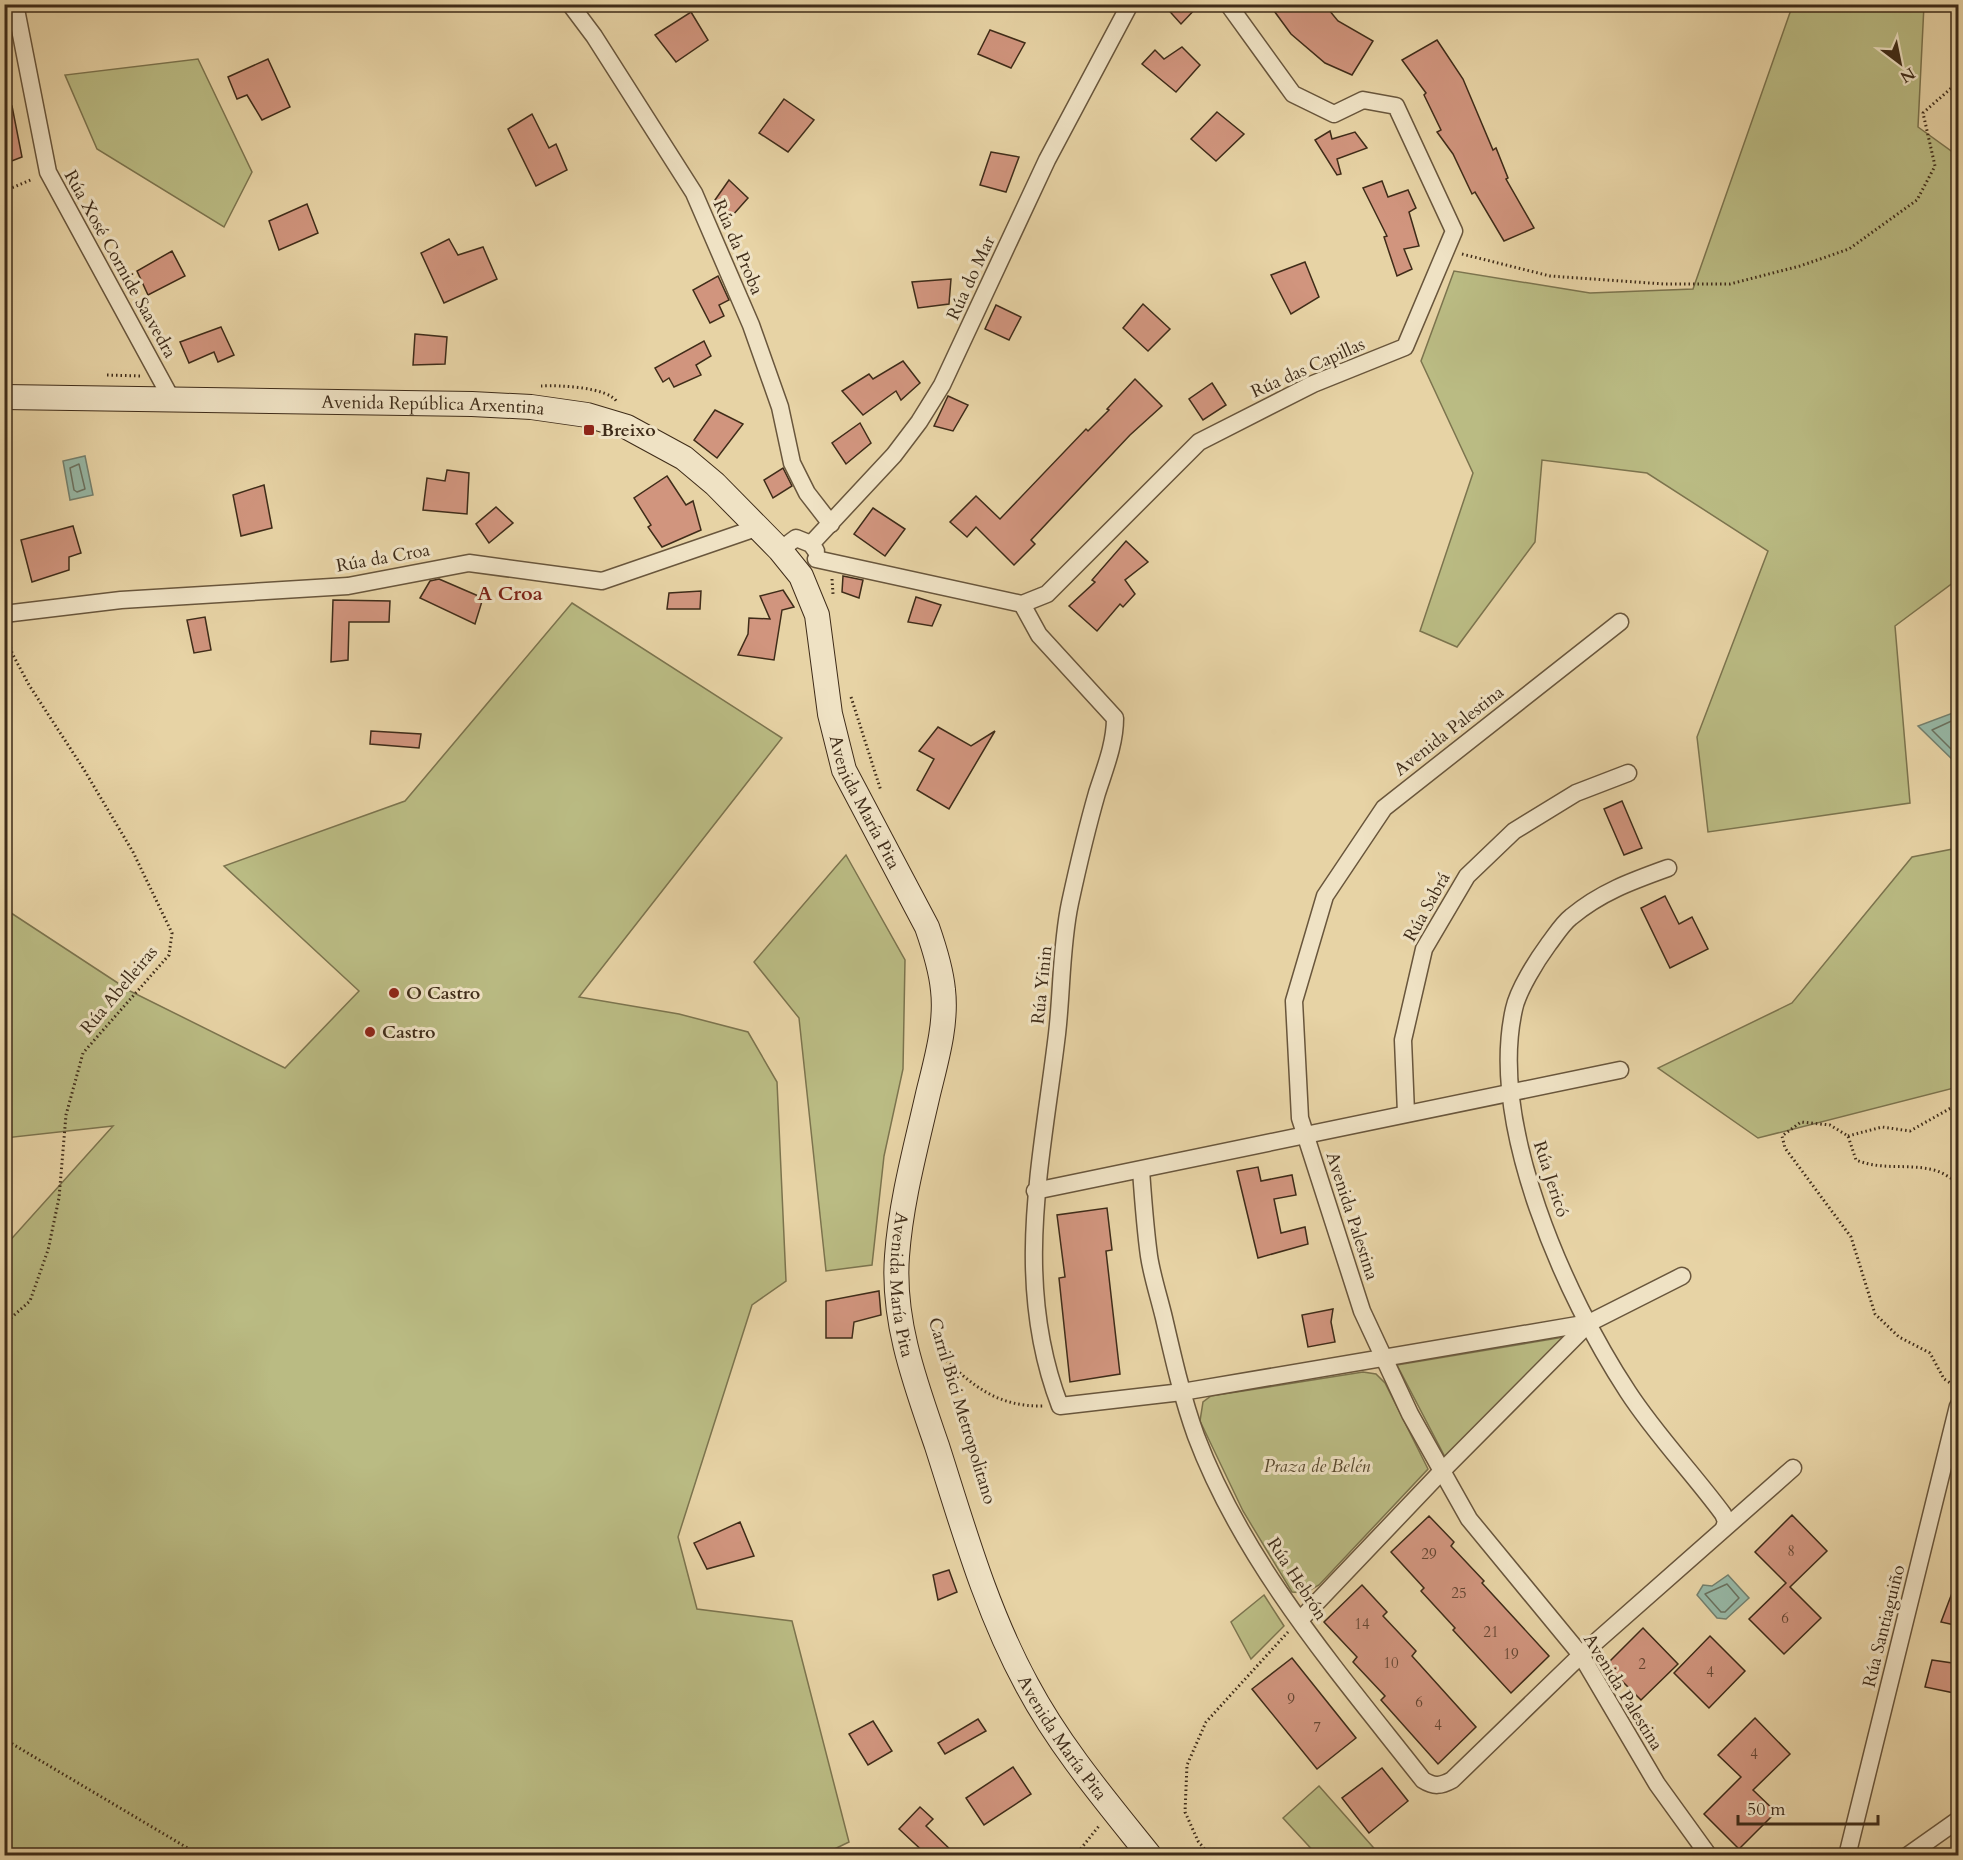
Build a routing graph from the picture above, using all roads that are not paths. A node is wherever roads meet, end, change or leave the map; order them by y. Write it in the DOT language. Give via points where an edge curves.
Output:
graph roads {
  1 [pos="15,4"];
  2 [pos="570,4"];
  3 [pos="1130,4"];
  4 [pos="1228,4"];
  5 [pos="4,397"];
  6 [pos="171,398"];
  7 [pos="831,524"];
  8 [pos="759,527"];
  9 [pos="780,550"];
  10 [pos="809,559"];
  11 [pos="1022,604"];
  12 [pos="4,614"];
  13 [pos="1620,622"];
  14 [pos="1628,773"];
  15 [pos="1668,868"];
  16 [pos="1620,1070"];
  17 [pos="1509,1094"];
  18 [pos="1406,1113"];
  19 [pos="1305,1135"];
  20 [pos="1141,1170"];
  21 [pos="1035,1191"];
  22 [pos="1682,1276"];
  23 [pos="1589,1323"];
  24 [pos="1383,1357"];
  25 [pos="1182,1392"];
  26 [pos="1959,1406"];
  27 [pos="1793,1468"];
  28 [pos="1442,1471"];
  29 [pos="1724,1528"];
  30 [pos="1300,1620"];
  31 [pos="1581,1655"];
  32 [pos="1959,1820"];
  33 [pos="1150,1856"];
  34 [pos="1708,1856"];
  35 [pos="1847,1856"];
  36 [pos="1907,1856"];
  1 -- 6 [label="street, Rúa Xosé Cornide Saavedra" via="48,172"];
  2 -- 7 [label="street, Rúa da Proba" via="694,193 751,325 780,407 792,463 807,493"];
  3 -- 7 [label="street, Rúa do Mar" via="1047,160 942,385 894,455"];
  4 -- 11 [label="street, Rúa das Capillas" via="1293,94 1334,114 1363,100 1396,106 1454,231 1405,347 1313,384 1200,442 1047,594"];
  5 -- 6 [label="main road, Avenida República Arxentina"];
  6 -- 8 [label="main road, Avenida República Arxentina" via="472,404 587,415 627,427 684,458"];
  7 -- 10 [label="street, Rúa do Mar"];
  8 -- 9 [label="main road, Avenida República Arxentina"];
  8 -- 12 [label="street, Rúa da Croa" via="602,581 469,563 348,586 121,600"];
  9 -- 10 [label="main road, Avenida República Arxentina"];
  9 -- 10 [label="street" via="796,538"];
  10 -- 11 [label="street"];
  10 -- 33 [label="main road, Avenida María Pita" via="832,723 844,770 927,927 943,991 940,1042 901,1224 896,1291 903,1336 977,1569 1004,1639 1052,1729"];
  11 -- 21 [label="street, Rúa Yinin" via="1039,635 1115,718 1115,736 1096,795 1070,905"];
  13 -- 19 [label="street, Avenida Palestina" via="1384,807 1325,896 1294,1001 1300,1118"];
  14 -- 18 [label="street, Rúa Sabrá" via="1576,793 1515,831 1467,876 1424,949 1403,1040"];
  15 -- 17 [label="street, Rúa Jericó" via="1608,890 1569,918 1540,956 1514,1007 1507,1073"];
  16 -- 17 [label="street"];
  17 -- 18 [label="street"];
  17 -- 23 [label="street, Rúa Jericó" via="1534,1199"];
  18 -- 19 [label="street"];
  19 -- 20 [label="street"];
  19 -- 24 [label="street, Avenida Palestina" via="1362,1311"];
  20 -- 21 [label="street"];
  20 -- 25 [label="street, Rúa Hebrón" via="1149,1258"];
  21 -- 25 [label="street, Rúa Yinin" via="1034,1299 1060,1406"];
  22 -- 23 [label="street"];
  23 -- 24 [label="street"];
  23 -- 28 [label="street"];
  23 -- 29 [label="street, Rúa Jericó" via="1600,1348 1659,1436 1723,1514"];
  24 -- 25 [label="street"];
  24 -- 28 [label="street, Avenida Palestina"];
  25 -- 30 [label="street, Rúa Hebrón" via="1197,1438 1233,1514"];
  26 -- 35 [label="street, Rúa Santiaguiño"];
  27 -- 29 [label="street"];
  28 -- 30 [label="street"];
  28 -- 31 [label="street, Avenida Palestina" via="1468,1519"];
  29 -- 31 [label="street"];
  30 -- 31 [label="street, Rúa Hebrón" via="1431,1785 1452,1780"];
  31 -- 34 [label="street, Avenida Palestina" via="1657,1784"];
  32 -- 36 [label="street"];
}
